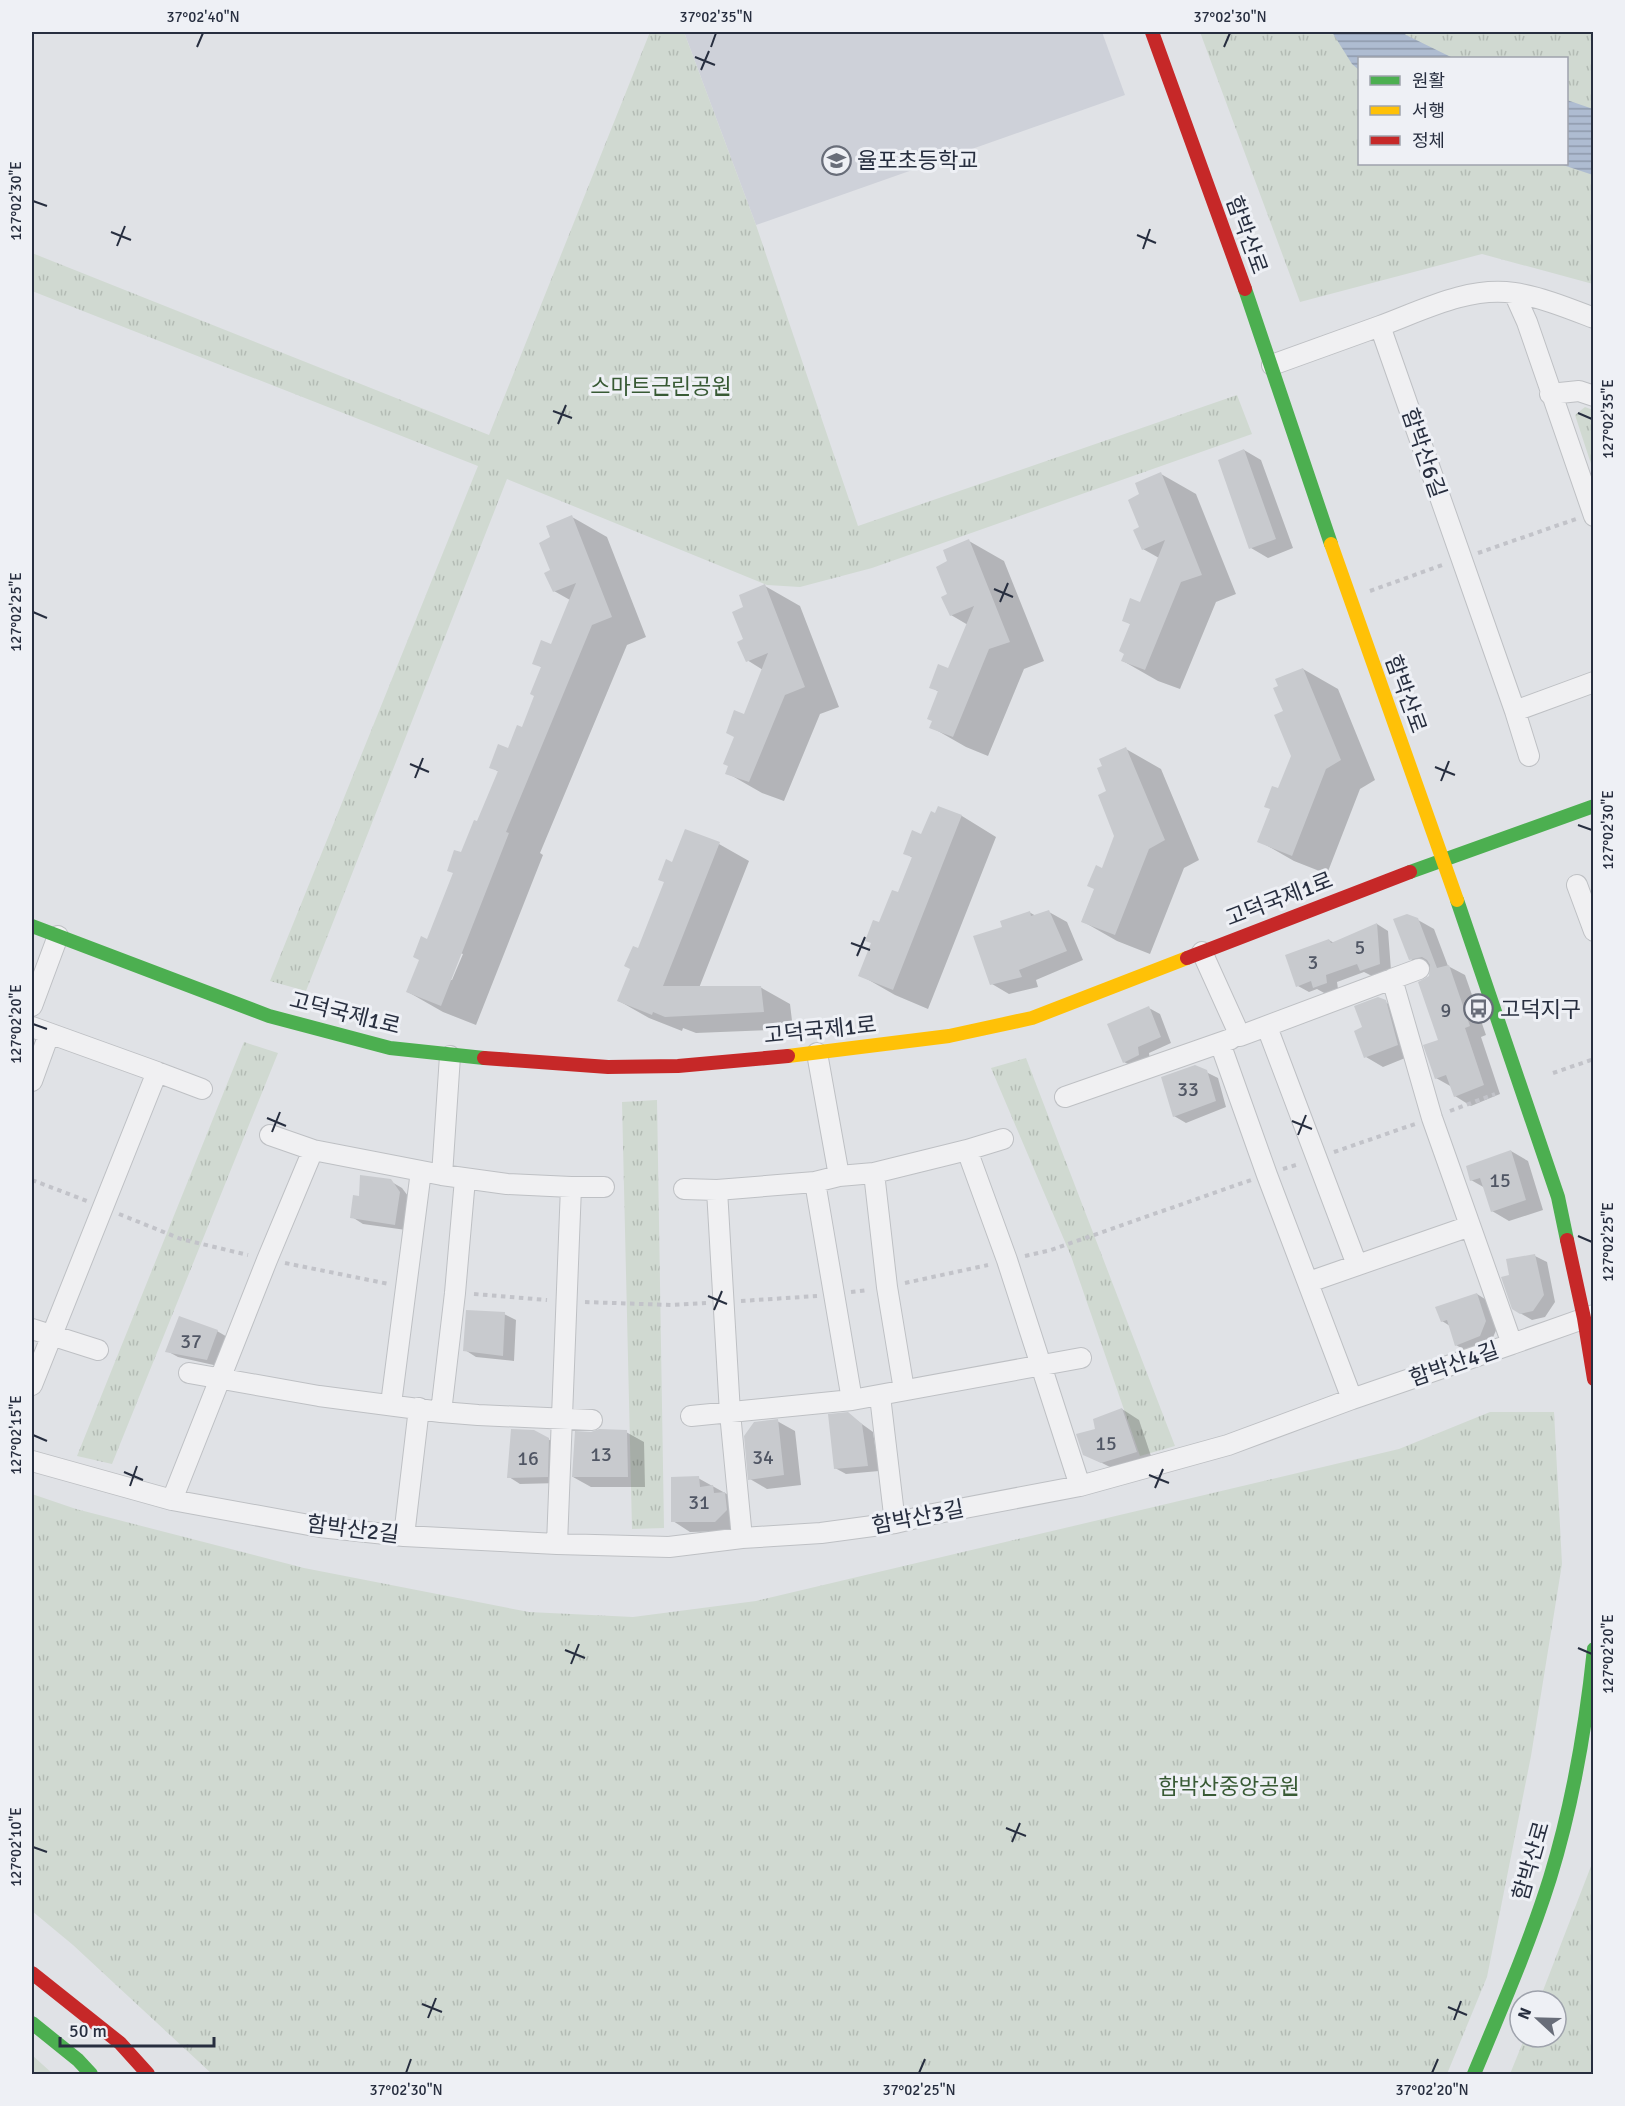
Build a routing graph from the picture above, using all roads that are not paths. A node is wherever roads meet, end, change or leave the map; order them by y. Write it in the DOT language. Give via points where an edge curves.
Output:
graph roads {
  1 [pos="1152,32"];
  2 [pos="1514,293"];
  3 [pos="1593,318"];
  4 [pos="1380,326"];
  5 [pos="1272,365"];
  6 [pos="1550,394"];
  7 [pos="1593,396"];
  8 [pos="1593,516"];
  9 [pos="1593,682"];
  10 [pos="1515,711"];
  11 [pos="1529,756"];
  12 [pos="1593,807"];
  13 [pos="1443,859"];
  14 [pos="1577,885"];
  15 [pos="32,926"];
  16 [pos="1593,931"];
  17 [pos="58,936"];
  18 [pos="1202,952"];
  19 [pos="1419,969"];
  20 [pos="1392,979"];
  21 [pos="32,1006"];
  22 [pos="1267,1027"];
  23 [pos="40,1030"];
  24 [pos="1240,1036"];
  25 [pos="1220,1043"];
  26 [pos="817,1053"];
  27 [pos="450,1056"];
  28 [pos="157,1072"];
  29 [pos="32,1081"];
  30 [pos="202,1089"];
  31 [pos="1065,1097"];
  32 [pos="270,1135"];
  33 [pos="1002,1140"];
  34 [pos="313,1150"];
  35 [pos="967,1150"];
  36 [pos="421,1171"];
  37 [pos="874,1173"];
  38 [pos="442,1175"];
  39 [pos="839,1176"];
  40 [pos="465,1179"];
  41 [pos="815,1182"];
  42 [pos="571,1187"];
  43 [pos="604,1187"];
  44 [pos="684,1189"];
  45 [pos="717,1190"];
  46 [pos="1470,1226"];
  47 [pos="1357,1265"];
  48 [pos="1309,1282"];
  49 [pos="1589,1317"];
  50 [pos="32,1329"];
  51 [pos="51,1336"];
  52 [pos="1512,1344"];
  53 [pos="98,1350"];
  54 [pos="1081,1358"];
  55 [pos="1042,1365"];
  56 [pos="189,1374"];
  57 [pos="220,1379"];
  58 [pos="1593,1379"];
  59 [pos="32,1385"];
  60 [pos="904,1390"];
  61 [pos="880,1396"];
  62 [pos="1352,1399"];
  63 [pos="852,1400"];
  64 [pos="391,1404"];
  65 [pos="418,1408"];
  66 [pos="441,1412"];
  67 [pos="730,1413"];
  68 [pos="691,1416"];
  69 [pos="561,1419"];
  70 [pos="592,1420"];
  71 [pos="32,1461"];
  72 [pos="1080,1486"];
  73 [pos="172,1500"];
  74 [pos="895,1523"];
  75 [pos="404,1536"];
  76 [pos="742,1538"];
  77 [pos="557,1544"];
  78 [pos="1593,1649"];
  79 [pos="32,1973"];
  80 [pos="32,2023"];
  81 [pos="91,2074"];
  82 [pos="148,2074"];
  83 [pos="1474,2074"];
  1 -- 5 [label="street, 함박산로"];
  2 -- 3 [label="street"];
  2 -- 4 [label="street" via="1465,295"];
  2 -- 6 [label="street"];
  4 -- 5 [label="street"];
  4 -- 10 [label="street, 함박산6길"];
  5 -- 13 [label="street, 함박산로"];
  6 -- 7 [label="street" via="1579,391"];
  6 -- 8 [label="street"];
  9 -- 10 [label="street"];
  10 -- 11 [label="street, 함박산6길"];
  12 -- 13 [label="street, 고덕국제1로"];
  13 -- 18 [label="street, 고덕국제1로"];
  13 -- 49 [label="street, 함박산로" via="1558,1197"];
  14 -- 16 [label="street"];
  15 -- 17 [label="street, 고덕국제1로"];
  17 -- 21 [label="street"];
  17 -- 27 [label="street, 고덕국제1로" via="269,1016 390,1048"];
  18 -- 24 [label="street"];
  18 -- 26 [label="street, 고덕국제1로" via="1032,1018 949,1036"];
  19 -- 20 [label="street"];
  20 -- 22 [label="street"];
  20 -- 46 [label="street, 함박산4길" via="1432,1118"];
  22 -- 24 [label="street"];
  22 -- 47 [label="street"];
  23 -- 28 [label="street"];
  23 -- 29 [label="street"];
  24 -- 25 [label="street"];
  25 -- 31 [label="street"];
  25 -- 48 [label="street"];
  26 -- 27 [label="street, 고덕국제1로" via="678,1066 608,1067"];
  26 -- 39 [label="street"];
  27 -- 38 [label="street"];
  28 -- 30 [label="street"];
  28 -- 51 [label="street"];
  32 -- 34 [label="street"];
  33 -- 35 [label="street"];
  34 -- 36 [label="street"];
  34 -- 57 [label="street"];
  35 -- 37 [label="street"];
  35 -- 55 [label="street"];
  36 -- 38 [label="street"];
  36 -- 64 [label="street"];
  37 -- 39 [label="street"];
  37 -- 60 [label="street"];
  38 -- 40 [label="street"];
  39 -- 41 [label="street"];
  40 -- 42 [label="street"];
  40 -- 66 [label="street"];
  41 -- 45 [label="street"];
  41 -- 63 [label="street"];
  42 -- 43 [label="street"];
  42 -- 69 [label="street"];
  44 -- 45 [label="street"];
  45 -- 67 [label="street"];
  46 -- 47 [label="street"];
  46 -- 52 [label="street, 함박산4길"];
  47 -- 48 [label="street"];
  48 -- 62 [label="street"];
  49 -- 52 [label="street"];
  49 -- 58 [label="street, 함박산로"];
  50 -- 51 [label="street"];
  51 -- 53 [label="street"];
  51 -- 59 [label="street"];
  52 -- 62 [label="street, 함박산4길"];
  54 -- 55 [label="street"];
  55 -- 60 [label="street"];
  55 -- 72 [label="street"];
  56 -- 57 [label="street"];
  57 -- 64 [label="street"];
  57 -- 73 [label="street"];
  60 -- 61 [label="street"];
  61 -- 63 [label="street"];
  61 -- 74 [label="street"];
  62 -- 72 [label="street, 함박산4길" via="1228,1445"];
  63 -- 67 [label="street"];
  64 -- 65 [label="street"];
  65 -- 66 [label="street"];
  65 -- 75 [label="street"];
  66 -- 69 [label="street"];
  67 -- 68 [label="street"];
  67 -- 76 [label="street"];
  69 -- 70 [label="street"];
  69 -- 77 [label="street"];
  71 -- 73 [label="street, 함박산2길"];
  72 -- 74 [label="street, 함박산3길"];
  73 -- 75 [label="street, 함박산2길" via="320,1527"];
  74 -- 76 [label="street, 함박산3길"];
  75 -- 77 [label="street, 함박산2길"];
  76 -- 77 [label="street, 함박산3길" via="669,1547"];
  78 -- 83 [label="street, 함박산로" via="1572,1788 1550,1876"];
  79 -- 82 [label="street" via="120,2043"];
  80 -- 81 [label="street"];
}
